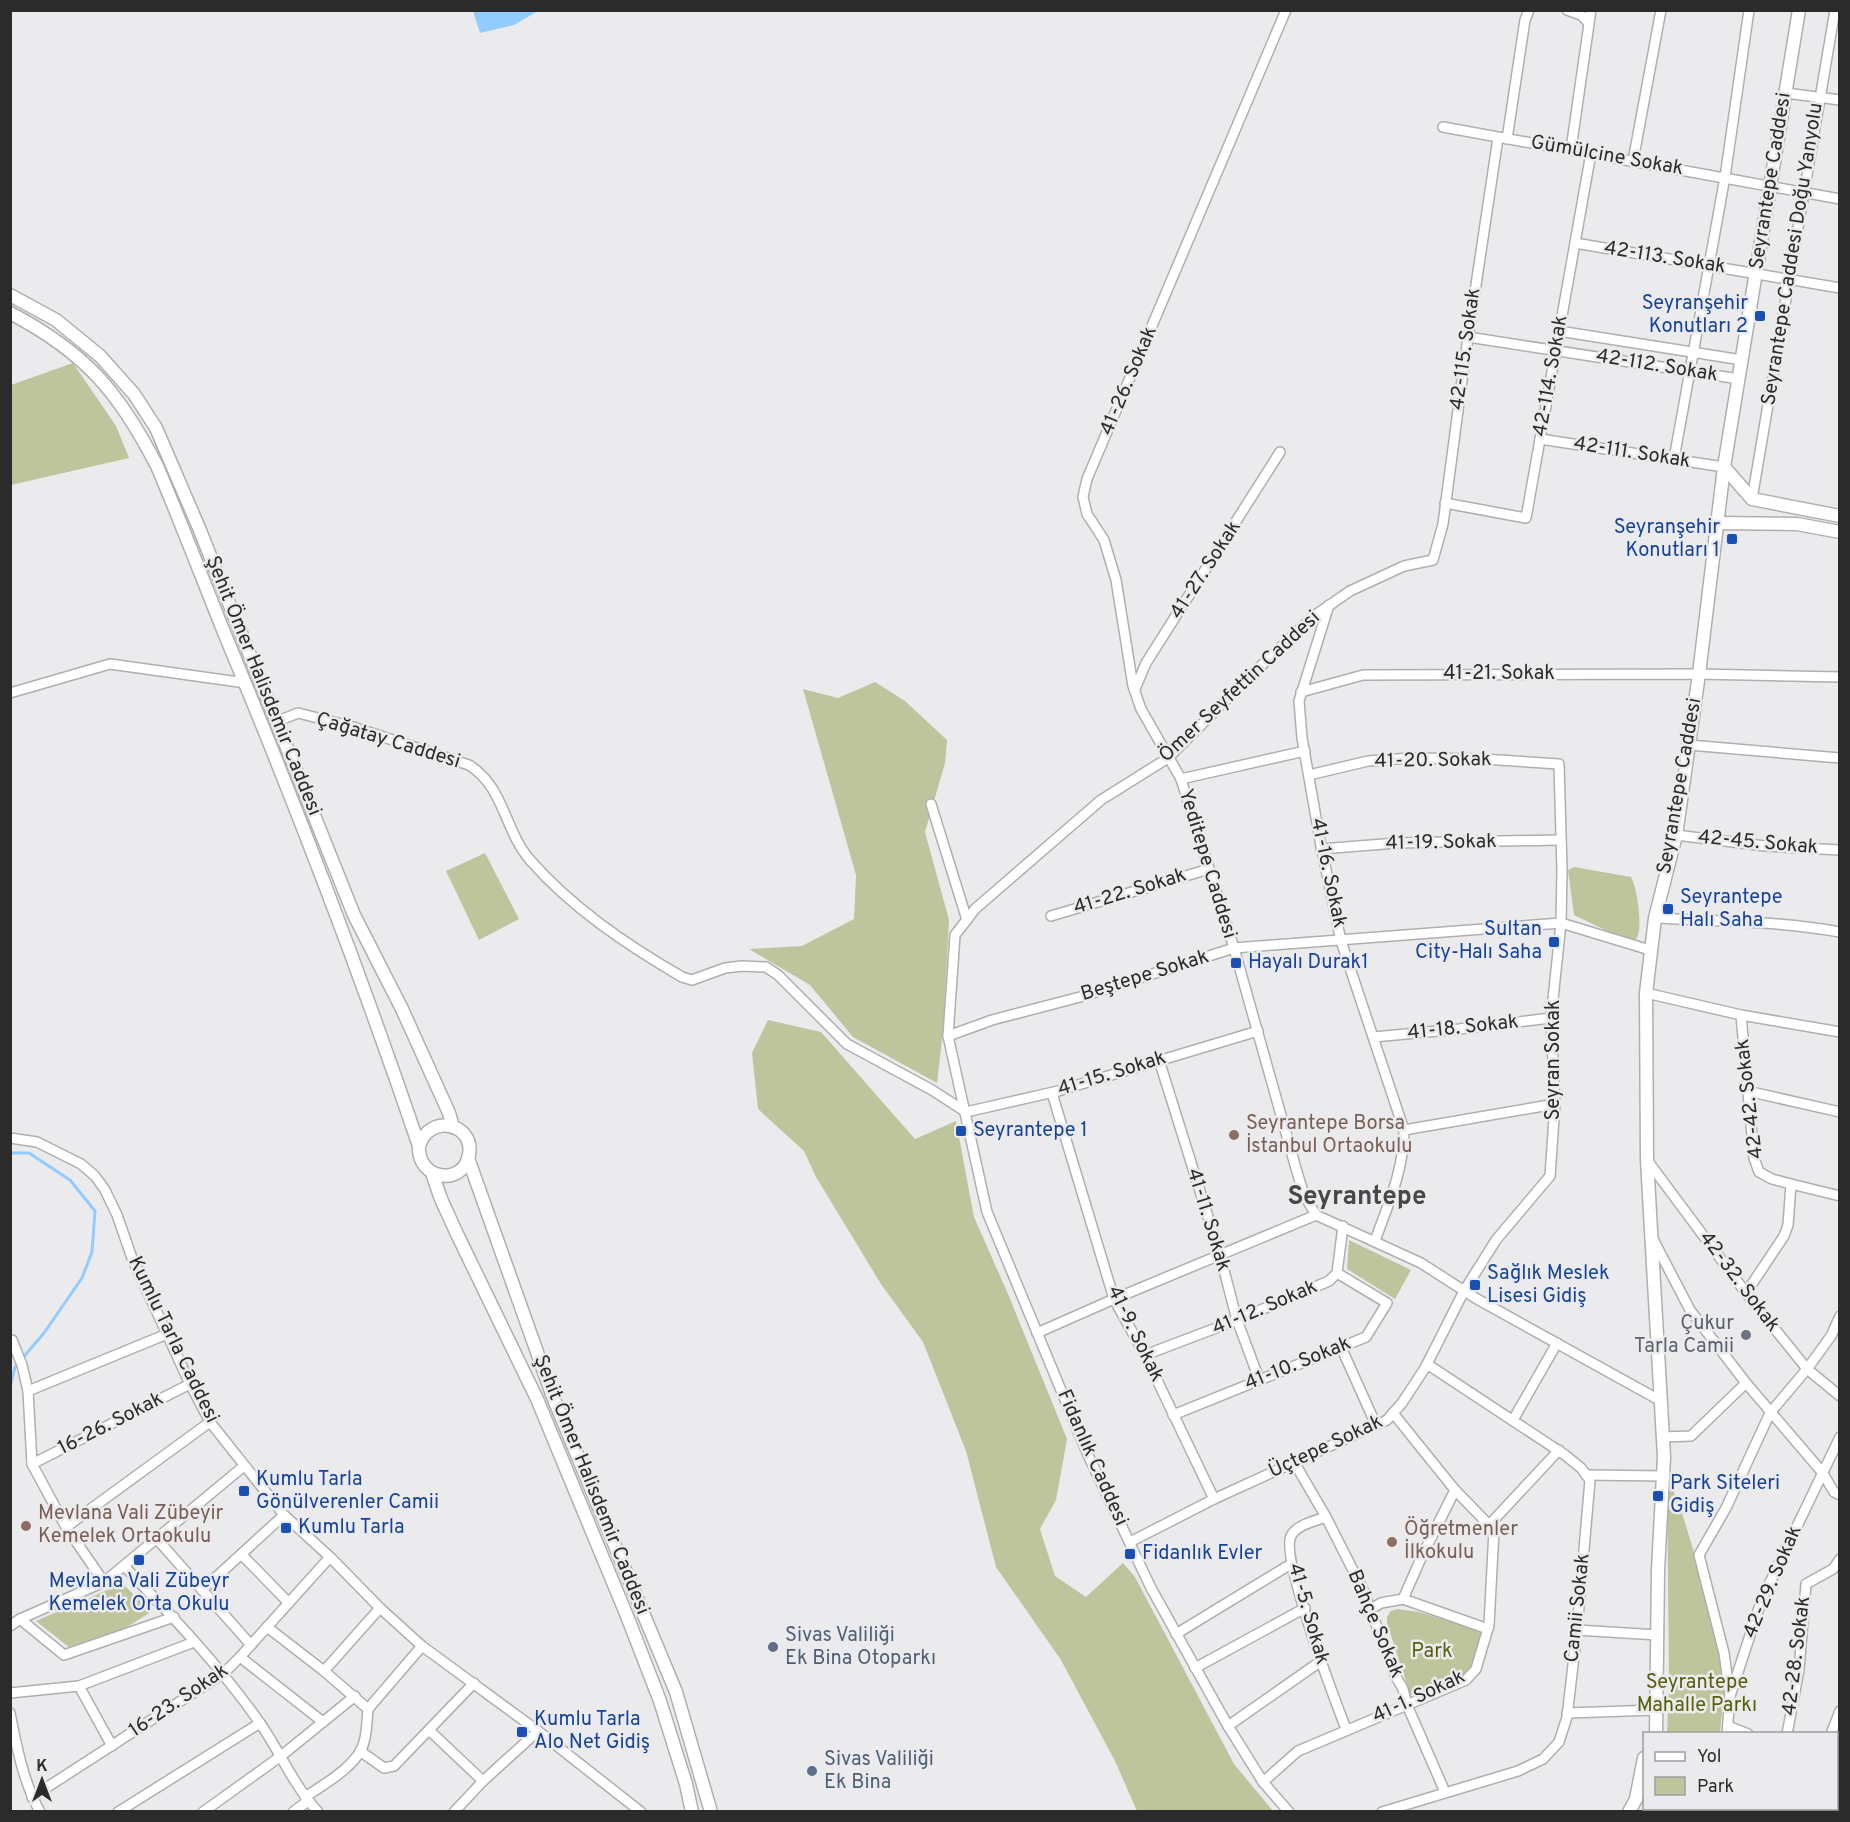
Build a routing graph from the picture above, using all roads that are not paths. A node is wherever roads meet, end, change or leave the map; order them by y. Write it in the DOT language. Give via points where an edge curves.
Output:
graph roads {
  1 [pos="1286,10"];
  2 [pos="1529,10"];
  3 [pos="1567,10"];
  4 [pos="1591,10"];
  5 [pos="1661,10"];
  6 [pos="1749,10"];
  7 [pos="1799,10"];
  8 [pos="1835,10"];
  9 [pos="1588,22"];
  10 [pos="1786,93"];
  11 [pos="1819,98"];
  12 [pos="1839,100"];
  13 [pos="1443,127"];
  14 [pos="1502,138"];
  15 [pos="1570,149"];
  16 [pos="1591,153"];
  17 [pos="1634,161"];
  18 [pos="1725,177"];
  19 [pos="1771,185"];
  20 [pos="1803,191"];
  21 [pos="1839,199"];
  22 [pos="1575,243"];
  23 [pos="1708,265"];
  24 [pos="1756,274"];
  25 [pos="1790,279"];
  26 [pos="1839,288"];
  27 [pos="10,295"];
  28 [pos="10,313"];
  29 [pos="1559,332"];
  30 [pos="1468,337"];
  31 [pos="1556,351"];
  32 [pos="1693,353"];
  33 [pos="1742,360"];
  34 [pos="1689,371"];
  35 [pos="1738,379"];
  36 [pos="1540,439"];
  37 [pos="1280,452"];
  38 [pos="1674,459"];
  39 [pos="1724,467"];
  40 [pos="1752,499"];
  41 [pos="1445,503"];
  42 [pos="1839,516"];
  43 [pos="1717,523"];
  44 [pos="1839,532"];
  45 [pos="1433,560"];
  46 [pos="1329,605"];
  47 [pos="1699,674"];
  48 [pos="1839,677"];
  49 [pos="246,683"];
  50 [pos="1135,689"];
  51 [pos="1301,692"];
  52 [pos="10,693"];
  53 [pos="278,722"];
  54 [pos="1689,745"];
  55 [pos="1305,751"];
  56 [pos="1168,758"];
  57 [pos="1839,758"];
  58 [pos="1559,764"];
  59 [pos="1309,775"];
  60 [pos="1181,779"];
  61 [pos="931,804"];
  62 [pos="1676,836"];
  63 [pos="1560,840"];
  64 [pos="1321,849"];
  65 [pos="1839,850"];
  66 [pos="1209,869"];
  67 [pos="1051,916"];
  68 [pos="1655,918"];
  69 [pos="967,920"];
  70 [pos="1561,923"];
  71 [pos="1839,932"];
  72 [pos="1341,941"];
  73 [pos="1234,948"];
  74 [pos="1650,951"];
  75 [pos="1646,993"];
  76 [pos="1741,1015"];
  77 [pos="1551,1018"];
  78 [pos="1258,1030"];
  79 [pos="1839,1032"];
  80 [pos="948,1036"];
  81 [pos="1374,1037"];
  82 [pos="1159,1060"];
  83 [pos="1747,1091"];
  84 [pos="1052,1092"];
  85 [pos="1555,1104"];
  86 [pos="966,1112"];
  87 [pos="1839,1112"];
  88 [pos="453,1127"];
  89 [pos="1404,1130"];
  90 [pos="10,1138"];
  91 [pos="419,1146"];
  92 [pos="468,1158"];
  93 [pos="1647,1160"];
  94 [pos="432,1173"];
  95 [pos="1791,1184"];
  96 [pos="1839,1196"];
  97 [pos="1316,1215"];
  98 [pos="1343,1226"];
  99 [pos="1653,1239"];
  100 [pos="1375,1241"];
  101 [pos="1220,1255"];
  102 [pos="1337,1273"];
  103 [pos="1464,1291"];
  104 [pos="1746,1293"];
  105 [pos="1114,1299"];
  106 [pos="1839,1316"];
  107 [pos="1237,1320"];
  108 [pos="1037,1333"];
  109 [pos="167,1334"];
  110 [pos="10,1340"];
  111 [pos="1557,1343"];
  112 [pos="1341,1347"];
  113 [pos="1146,1355"];
  114 [pos="1427,1364"];
  115 [pos="1807,1369"];
  116 [pos="1259,1379"];
  117 [pos="1746,1383"];
  118 [pos="190,1384"];
  119 [pos="28,1391"];
  120 [pos="1839,1396"];
  121 [pos="1661,1401"];
  122 [pos="1394,1413"];
  123 [pos="1770,1413"];
  124 [pos="1173,1415"];
  125 [pos="1514,1420"];
  126 [pos="210,1422"];
  127 [pos="1376,1425"];
  128 [pos="1663,1437"];
  129 [pos="1839,1437"];
  130 [pos="1559,1450"];
  131 [pos="1294,1462"];
  132 [pos="32,1464"];
  133 [pos="244,1466"];
  134 [pos="1822,1472"];
  135 [pos="1586,1475"];
  136 [pos="1663,1476"];
  137 [pos="1455,1490"];
  138 [pos="1839,1495"];
  139 [pos="1214,1499"];
  140 [pos="284,1515"];
  141 [pos="1326,1517"];
  142 [pos="1490,1524"];
  143 [pos="66,1527"];
  144 [pos="156,1538"];
  145 [pos="1130,1542"];
  146 [pos="242,1555"];
  147 [pos="330,1557"];
  148 [pos="1839,1559"];
  149 [pos="1292,1564"];
  150 [pos="124,1566"];
  151 [pos="104,1582"];
  152 [pos="202,1590"];
  153 [pos="1404,1599"];
  154 [pos="289,1603"];
  155 [pos="380,1608"];
  156 [pos="1305,1608"];
  157 [pos="1371,1609"];
  158 [pos="174,1617"];
  159 [pos="20,1619"];
  160 [pos="10,1626"];
  161 [pos="267,1627"];
  162 [pos="1488,1629"];
  163 [pos="1577,1629"];
  164 [pos="1176,1634"];
  165 [pos="1657,1635"];
  166 [pos="194,1642"];
  167 [pos="252,1645"];
  168 [pos="422,1646"];
  169 [pos="240,1657"];
  170 [pos="1322,1661"];
  171 [pos="1195,1668"];
  172 [pos="324,1671"];
  173 [pos="224,1673"];
  174 [pos="474,1683"];
  175 [pos="79,1686"];
  176 [pos="10,1693"];
  177 [pos="355,1696"];
  178 [pos="1730,1696"];
  179 [pos="1407,1705"];
  180 [pos="368,1709"];
  181 [pos="1656,1710"];
  182 [pos="1839,1711"];
  183 [pos="10,1713"];
  184 [pos="1567,1713"];
  185 [pos="323,1722"];
  186 [pos="260,1723"];
  187 [pos="1228,1726"];
  188 [pos="1346,1729"];
  189 [pos="429,1730"];
  190 [pos="1727,1730"];
  191 [pos="538,1731"];
  192 [pos="1651,1732"];
  193 [pos="1656,1732"];
  194 [pos="1787,1732"];
  195 [pos="1832,1732"];
  196 [pos="112,1746"];
  197 [pos="360,1751"];
  198 [pos="282,1756"];
  199 [pos="1643,1763"];
  200 [pos="483,1781"];
  201 [pos="1263,1782"];
  202 [pos="1445,1792"];
  203 [pos="32,1797"];
  204 [pos="307,1799"];
  205 [pos="1636,1799"];
  206 [pos="40,1812"];
  207 [pos="118,1812"];
  208 [pos="204,1812"];
  209 [pos="293,1812"];
  210 [pos="318,1812"];
  211 [pos="454,1812"];
  212 [pos="641,1812"];
  213 [pos="692,1812"];
  214 [pos="711,1812"];
  215 [pos="1289,1812"];
  216 [pos="1382,1812"];
  217 [pos="1622,1812"];
  218 [pos="1629,1812"];
  1 -- 50 [label="street, 41-26. Sokak" via="1087,479 1083,497 1087,514 1104,540 1116,580"];
  2 -- 14 [label="street, 42-115. Sokak"];
  3 -- 9 [label="street"];
  4 -- 9 [label="street"];
  5 -- 17 [label="street"];
  6 -- 18 [label="street"];
  7 -- 10 [label="main road, Seyrantepe Caddesi"];
  8 -- 11 [label="street, Seyrantepe Caddesi Doğu Yanyolu"];
  9 -- 15 [label="street"];
  10 -- 11 [label="street"];
  10 -- 19 [label="main road, Seyrantepe Caddesi"];
  11 -- 12 [label="street"];
  11 -- 20 [label="street, Seyrantepe Caddesi Doğu Yanyolu"];
  13 -- 14 [label="street, Gümülcine Sokak"];
  14 -- 15 [label="street, Gümülcine Sokak"];
  14 -- 30 [label="street, 42-115. Sokak"];
  15 -- 16 [label="street, Gümülcine Sokak"];
  16 -- 17 [label="street, Gümülcine Sokak"];
  16 -- 22 [label="street, 42-114. Sokak"];
  17 -- 18 [label="street, Gümülcine Sokak"];
  18 -- 19 [label="street, Gümülcine Sokak"];
  18 -- 23 [label="street"];
  19 -- 20 [label="street, Gümülcine Sokak"];
  19 -- 24 [label="main road, Seyrantepe Caddesi"];
  20 -- 21 [label="street, Gümülcine Sokak"];
  20 -- 25 [label="street, Seyrantepe Caddesi Doğu Yanyolu"];
  22 -- 23 [label="street, 42-113. Sokak"];
  22 -- 29 [label="street, 42-114. Sokak"];
  23 -- 24 [label="street, 42-113. Sokak"];
  23 -- 32 [label="street"];
  24 -- 25 [label="street, 42-113. Sokak"];
  24 -- 33 [label="main road, Seyrantepe Caddesi"];
  25 -- 26 [label="street, 42-113. Sokak"];
  25 -- 40 [label="street, Seyrantepe Caddesi Doğu Yanyolu"];
  27 -- 53 [label="main road, Şehit Ömer Halisdemir Caddesi" via="77,335 118,374 146,410 172,463"];
  28 -- 49 [label="main road, Şehit Ömer Halisdemir Caddesi" via="66,348 97,375 125,408 157,466"];
  29 -- 31 [label="street, 42-114. Sokak"];
  29 -- 32 [label="street, 42-112. Sokak"];
  30 -- 31 [label="street, 42-112. Sokak"];
  30 -- 41 [label="street, 42-115. Sokak"];
  31 -- 34 [label="street, 42-112. Sokak"];
  31 -- 36 [label="street, 42-114. Sokak"];
  32 -- 33 [label="street, 42-112. Sokak"];
  32 -- 34 [label="street"];
  33 -- 35 [label="main road, Seyrantepe Caddesi"];
  34 -- 35 [label="street, 42-112. Sokak"];
  34 -- 38 [label="street"];
  35 -- 39 [label="main road, Seyrantepe Caddesi"];
  36 -- 38 [label="street, 42-111. Sokak"];
  36 -- 41 [label="street, 42-114. Sokak" via="1526,518"];
  37 -- 50 [label="street, 41-27. Sokak" via="1146,663"];
  38 -- 39 [label="street, 42-111. Sokak"];
  39 -- 40 [label="main road"];
  39 -- 43 [label="main road, Seyrantepe Caddesi"];
  40 -- 42 [label="main road"];
  41 -- 45 [label="street, 42-115. Sokak"];
  43 -- 44 [label="main road" via="1797,524"];
  43 -- 47 [label="main road, Seyrantepe Caddesi"];
  45 -- 46 [label="street, Ömer Seyfettin Caddesi" via="1404,566"];
  46 -- 51 [label="street, 41-16. Sokak"];
  46 -- 56 [label="street, Ömer Seyfettin Caddesi"];
  47 -- 48 [label="street, 41-21. Sokak"];
  47 -- 51 [label="street, 41-21. Sokak" via="1363,675"];
  47 -- 54 [label="main road, Seyrantepe Caddesi"];
  49 -- 52 [label="street" via="110,664"];
  49 -- 91 [label="main road, Şehit Ömer Halisdemir Caddesi" via="367,996"];
  50 -- 56 [label="street, 41-26. Sokak" via="1141,710"];
  51 -- 55 [label="street, 41-16. Sokak"];
  53 -- 86 [label="street, Çağatay Caddesi" via="298,713 469,765 482,774 496,795 528,858 594,919 692,980 725,968 766,967 847,1044"];
  53 -- 88 [label="main road, Şehit Ömer Halisdemir Caddesi" via="354,915 402,1009"];
  54 -- 57 [label="street"];
  54 -- 62 [label="main road, Seyrantepe Caddesi"];
  55 -- 59 [label="street, 41-16. Sokak"];
  55 -- 60 [label="street"];
  56 -- 60 [label="street, Yeditepe Caddesi"];
  56 -- 69 [label="street, Ömer Seyfettin Caddesi" via="1101,800"];
  58 -- 59 [label="street, 41-20. Sokak" via="1410,758 1368,761"];
  58 -- 63 [label="street, Seyran Sokak"];
  59 -- 64 [label="street, 41-16. Sokak"];
  60 -- 66 [label="street, Yeditepe Caddesi"];
  61 -- 69 [label="street"];
  62 -- 65 [label="street, 42-45. Sokak"];
  62 -- 68 [label="main road, Seyrantepe Caddesi"];
  63 -- 64 [label="street, 41-19. Sokak" via="1396,843"];
  63 -- 70 [label="street, Seyran Sokak"];
  64 -- 72 [label="street, 41-16. Sokak"];
  66 -- 67 [label="street, 41-22. Sokak"];
  66 -- 73 [label="street, Yeditepe Caddesi"];
  68 -- 71 [label="street" via="1756,922"];
  68 -- 74 [label="main road, Seyrantepe Caddesi"];
  69 -- 80 [label="street, Ömer Seyfettin Caddesi" via="955,936"];
  70 -- 72 [label="street, Beştepe Sokak"];
  70 -- 74 [label="street"];
  70 -- 77 [label="street, Seyran Sokak"];
  72 -- 73 [label="street, Beştepe Sokak"];
  72 -- 81 [label="street, 41-16. Sokak"];
  73 -- 78 [label="street, Yeditepe Caddesi"];
  73 -- 80 [label="street, Beştepe Sokak"];
  74 -- 75 [label="main road, Seyrantepe Caddesi"];
  75 -- 76 [label="street"];
  75 -- 93 [label="main road, Seyrantepe Caddesi"];
  76 -- 79 [label="street"];
  76 -- 83 [label="street, 42-42. Sokak"];
  77 -- 81 [label="street, 41-18. Sokak"];
  77 -- 85 [label="street, Seyran Sokak"];
  78 -- 82 [label="street, 41-15. Sokak"];
  78 -- 97 [label="street, Yeditepe Caddesi" via="1304,1195"];
  80 -- 86 [label="street, Ömer Seyfettin Caddesi"];
  81 -- 89 [label="street, 41-16. Sokak"];
  82 -- 84 [label="street, 41-15. Sokak"];
  82 -- 101 [label="street, 41-11. Sokak"];
  83 -- 87 [label="street"];
  83 -- 95 [label="street, 42-42. Sokak" via="1759,1172"];
  84 -- 86 [label="street, 41-15. Sokak"];
  84 -- 105 [label="street, 41-9. Sokak"];
  85 -- 89 [label="street"];
  85 -- 103 [label="street, Seyran Sokak" via="1550,1176 1496,1240"];
  86 -- 108 [label="street, Fidanlık Caddesi" via="987,1212"];
  88 -- 91 [label="main road" via="429,1130"];
  88 -- 92 [label="main road" via="467,1139"];
  89 -- 100 [label="street, 41-16. Sokak" via="1398,1178"];
  90 -- 109 [label="street, Kumlu Tarla Caddesi" via="37,1142 81,1164 95,1176 117,1215"];
  91 -- 94 [label="main road" via="421,1161"];
  92 -- 94 [label="main road" via="454,1174"];
  92 -- 214 [label="main road, Şehit Ömer Halisdemir Caddesi" via="553,1397 676,1692"];
  93 -- 99 [label="main road, Seyrantepe Caddesi"];
  93 -- 104 [label="street, 42-32. Sokak"];
  94 -- 213 [label="main road, Şehit Ömer Halisdemir Caddesi" via="453,1226 537,1399 627,1616 660,1701"];
  95 -- 96 [label="street"];
  95 -- 104 [label="street" via="1784,1236"];
  97 -- 98 [label="street"];
  97 -- 101 [label="street"];
  98 -- 100 [label="street"];
  98 -- 102 [label="street, 41-12. Sokak"];
  99 -- 117 [label="street" via="1690,1310"];
  99 -- 121 [label="main road, Seyrantepe Caddesi"];
  100 -- 103 [label="street" via="1421,1263"];
  101 -- 105 [label="street"];
  101 -- 107 [label="street, 41-11. Sokak"];
  102 -- 107 [label="street, 41-12. Sokak" via="1329,1281"];
  102 -- 112 [label="street, 41-10. Sokak" via="1387,1303 1366,1337"];
  103 -- 111 [label="street"];
  103 -- 114 [label="street, Üçtepe Sokak"];
  104 -- 115 [label="street, 42-32. Sokak"];
  105 -- 108 [label="street"];
  105 -- 113 [label="street, 41-9. Sokak"];
  106 -- 115 [label="street" via="1831,1336"];
  107 -- 113 [label="street, 41-12. Sokak"];
  107 -- 116 [label="street, 41-11. Sokak"];
  108 -- 145 [label="street, Fidanlık Caddesi" via="1088,1455"];
  109 -- 118 [label="street, Kumlu Tarla Caddesi"];
  109 -- 119 [label="street"];
  110 -- 119 [label="street"];
  111 -- 121 [label="street"];
  111 -- 125 [label="street"];
  112 -- 116 [label="street, 41-10. Sokak"];
  112 -- 127 [label="street"];
  113 -- 124 [label="street, 41-9. Sokak"];
  114 -- 122 [label="street, Üçtepe Sokak"];
  114 -- 125 [label="street"];
  115 -- 120 [label="street, 42-32. Sokak"];
  115 -- 123 [label="street"];
  116 -- 124 [label="street, 41-10. Sokak"];
  117 -- 123 [label="street"];
  117 -- 128 [label="street" via="1691,1436"];
  118 -- 126 [label="street, Kumlu Tarla Caddesi"];
  118 -- 132 [label="street, 16-26. Sokak"];
  119 -- 132 [label="street"];
  121 -- 128 [label="main road, Seyrantepe Caddesi"];
  122 -- 127 [label="street, Üçtepe Sokak"];
  122 -- 137 [label="street"];
  123 -- 134 [label="street"];
  123 -- 178 [label="street" via="1726,1508 1699,1555 1724,1653"];
  124 -- 139 [label="street, 41-9. Sokak"];
  125 -- 130 [label="street"];
  126 -- 133 [label="street, Kumlu Tarla Caddesi"];
  126 -- 143 [label="street"];
  127 -- 131 [label="street, Üçtepe Sokak"];
  128 -- 136 [label="main road, Seyrantepe Caddesi"];
  129 -- 134 [label="street, 42-29. Sokak"];
  130 -- 135 [label="street"];
  130 -- 142 [label="street"];
  131 -- 139 [label="street, Üçtepe Sokak"];
  131 -- 141 [label="street, Bahçe Sokak"];
  132 -- 143 [label="street"];
  133 -- 140 [label="street, Kumlu Tarla Caddesi"];
  133 -- 144 [label="street"];
  134 -- 138 [label="street"];
  134 -- 178 [label="street, 42-29. Sokak" via="1762,1599"];
  135 -- 136 [label="street"];
  135 -- 163 [label="street, Camii Sokak" via="1590,1480"];
  136 -- 165 [label="main road, Seyrantepe Caddesi"];
  137 -- 142 [label="street"];
  137 -- 153 [label="street"];
  139 -- 145 [label="street, Üçtepe Sokak"];
  140 -- 146 [label="street"];
  140 -- 147 [label="street, Kumlu Tarla Caddesi"];
  141 -- 149 [label="street, 41-5. Sokak" via="1294,1530 1289,1539"];
  141 -- 157 [label="street, Bahçe Sokak"];
  142 -- 162 [label="street, 41-1. Sokak" via="1494,1530"];
  143 -- 151 [label="street"];
  144 -- 150 [label="street"];
  144 -- 152 [label="street"];
  145 -- 164 [label="street, Fidanlık Caddesi"];
  146 -- 152 [label="street"];
  146 -- 154 [label="street"];
  147 -- 154 [label="street, 16-23. Sokak"];
  147 -- 155 [label="street, Kumlu Tarla Caddesi"];
  148 -- 194 [label="street, 42-28. Sokak" via="1833,1569 1806,1584 1799,1670"];
  149 -- 156 [label="street, 41-5. Sokak"];
  149 -- 164 [label="street"];
  150 -- 151 [label="street"];
  150 -- 158 [label="street"];
  151 -- 159 [label="street"];
  152 -- 167 [label="street"];
  153 -- 157 [label="street"];
  153 -- 162 [label="street"];
  154 -- 161 [label="street, 16-23. Sokak"];
  155 -- 168 [label="street, Kumlu Tarla Caddesi"];
  155 -- 172 [label="street"];
  156 -- 170 [label="street, 41-5. Sokak"];
  156 -- 171 [label="street"];
  157 -- 179 [label="street, Bahçe Sokak"];
  158 -- 159 [label="street" via="64,1655"];
  158 -- 166 [label="street"];
  159 -- 160 [label="street"];
  161 -- 167 [label="street, 16-23. Sokak"];
  161 -- 172 [label="street"];
  162 -- 179 [label="street, 41-1. Sokak" via="1476,1669 1466,1680"];
  163 -- 165 [label="street"];
  163 -- 184 [label="street, Camii Sokak"];
  164 -- 171 [label="street, Fidanlık Caddesi"];
  165 -- 181 [label="main road, Seyrantepe Caddesi"];
  166 -- 173 [label="street"];
  166 -- 175 [label="street"];
  167 -- 169 [label="street, 16-23. Sokak"];
  168 -- 174 [label="street, Kumlu Tarla Caddesi"];
  168 -- 180 [label="street"];
  169 -- 173 [label="street, 16-23. Sokak"];
  169 -- 185 [label="street"];
  170 -- 187 [label="street"];
  170 -- 188 [label="street, 41-5. Sokak"];
  171 -- 187 [label="street, Fidanlık Caddesi"];
  172 -- 177 [label="street"];
  173 -- 186 [label="street"];
  173 -- 196 [label="street, 16-23. Sokak"];
  174 -- 189 [label="street"];
  174 -- 191 [label="street, Kumlu Tarla Caddesi"];
  175 -- 176 [label="street"];
  175 -- 196 [label="street"];
  177 -- 180 [label="street"];
  177 -- 185 [label="street"];
  178 -- 190 [label="street, 42-29. Sokak"];
  179 -- 188 [label="street, 41-1. Sokak"];
  179 -- 202 [label="street, Bahçe Sokak"];
  180 -- 197 [label="street"];
  181 -- 184 [label="street"];
  181 -- 192 [label="main road, Seyrantepe Caddesi"];
  181 -- 193 [label="main road, Seyrantepe Caddesi"];
  182 -- 195 [label="street"];
  183 -- 203 [label="street" via="19,1761"];
  184 -- 202 [label="street, Camii Sokak" via="1559,1742 1544,1759 1518,1771"];
  185 -- 198 [label="street"];
  186 -- 198 [label="street"];
  186 -- 207 [label="street"];
  187 -- 201 [label="street, Fidanlık Caddesi"];
  188 -- 201 [label="street, 41-1. Sokak" via="1298,1751"];
  189 -- 197 [label="street" via="393,1766 384,1768"];
  189 -- 200 [label="street"];
  191 -- 200 [label="street"];
  191 -- 212 [label="street, Kumlu Tarla Caddesi"];
  196 -- 203 [label="street, 16-23. Sokak"];
  197 -- 204 [label="street"];
  198 -- 204 [label="street"];
  198 -- 208 [label="street"];
  199 -- 205 [label="main road"];
  200 -- 211 [label="street"];
  201 -- 215 [label="street, Fidanlık Caddesi"];
  202 -- 216 [label="street, Camii Sokak"];
  203 -- 206 [label="street"];
  204 -- 209 [label="street"];
  204 -- 210 [label="street"];
  205 -- 217 [label="main road"];
  205 -- 218 [label="main road"];
}
